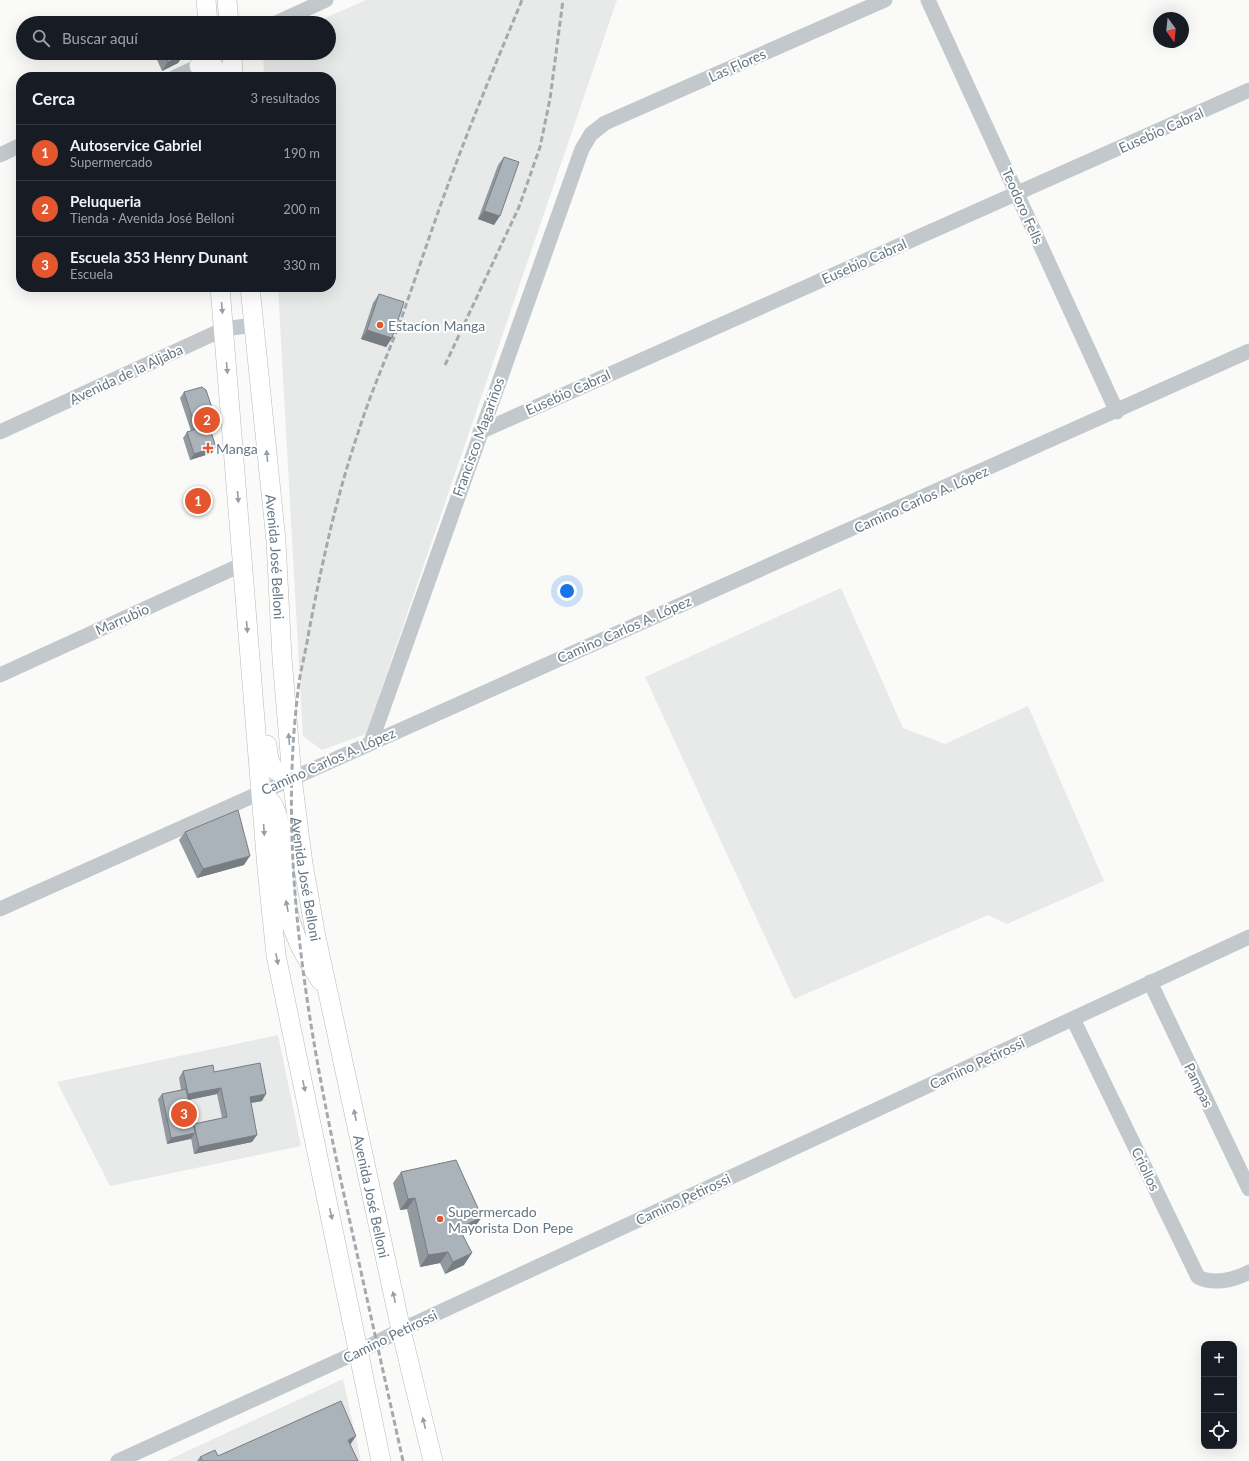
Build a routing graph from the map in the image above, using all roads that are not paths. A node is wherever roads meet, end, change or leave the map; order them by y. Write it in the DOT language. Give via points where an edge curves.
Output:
graph roads {
  1 [pos="194,0"];
  2 [pos="206,0"];
  3 [pos="227,0"];
  4 [pos="326,0"];
  5 [pos="885,0"];
  6 [pos="928,0"];
  7 [pos="195,16"];
  8 [pos="207,16"];
  9 [pos="228,16"];
  10 [pos="291,16"];
  11 [pos="232,60"];
  12 [pos="199,65"];
  13 [pos="185,72"];
  14 [pos="217,72"];
  15 [pos="233,72"];
  16 [pos="1249,90"];
  17 [pos="591,134"];
  18 [pos="16,147"];
  19 [pos="0,155"];
  20 [pos="1017,193"];
  21 [pos="220,292"];
  22 [pos="251,292"];
  23 [pos="254,325"];
  24 [pos="224,329"];
  25 [pos="1249,351"];
  26 [pos="1117,412"];
  27 [pos="0,432"];
  28 [pos="480,432"];
  29 [pos="243,564"];
  30 [pos="249,646"];
  31 [pos="0,674"];
  32 [pos="371,742"];
  33 [pos="292,778"];
  34 [pos="261,791"];
  35 [pos="0,909"];
  36 [pos="1249,937"];
  37 [pos="1150,982"];
  38 [pos="328,990"];
  39 [pos="1072,1019"];
  40 [pos="1249,1189"];
  41 [pos="1247,1273"];
  42 [pos="401,1330"];
  43 [pos="360,1352"];
  44 [pos="118,1461"];
  45 [pos="381,1461"];
  46 [pos="433,1461"];
  1 -- 7 [label="main road"];
  2 -- 8 [label="main road"];
  3 -- 9 [label="main road"];
  4 -- 10 [label="street"];
  5 -- 17 [label="street, Las Flores" via="605,123"];
  6 -- 20 [label="street, Teodoro Fells"];
  11 -- 15 [label="main road"];
  12 -- 13 [label="street"];
  12 -- 14 [label="main road" via="214,67"];
  16 -- 20 [label="street, Eusebio Cabral"];
  17 -- 28 [label="street, Francisco Magariños" via="582,148"];
  18 -- 19 [label="street"];
  20 -- 26 [label="street, Teodoro Fells"];
  20 -- 28 [label="street, Eusebio Cabral"];
  21 -- 24 [label="main road, one-way"];
  22 -- 23 [label="main road, Avenida José Belloni"];
  23 -- 24 [label="street, Avenida de la Aljaba"];
  33 -- 23 [label="main road, Avenida José Belloni, one-way" via="276,542"];
  24 -- 27 [label="street, Avenida de la Aljaba"];
  24 -- 29 [label="main road, one-way"];
  25 -- 26 [label="street, Camino Carlos A. López"];
  26 -- 32 [label="street, Camino Carlos A. López"];
  28 -- 32 [label="street, Francisco Magariños"];
  29 -- 30 [label="main road, one-way"];
  29 -- 31 [label="street, Marrubio"];
  30 -- 33 [label="main road" via="260,663 263,674 268,762 273,770"];
  30 -- 34 [label="main road"];
  32 -- 33 [label="street, Camino Carlos A. López"];
  33 -- 34 [label="street, Camino Carlos A. López"];
  33 -- 38 [label="main road, Avenida José Belloni" via="303,864"];
  34 -- 35 [label="street, Camino Carlos A. López"];
  38 -- 34 [label="main road, one-way" via="301,952 291,926 283,885 279,821 273,805"];
  34 -- 43 [label="main road, one-way" via="276,955"];
  36 -- 37 [label="street, Camino Petirossi"];
  37 -- 39 [label="street, Camino Petirossi"];
  37 -- 40 [label="street, Pampas"];
  42 -- 38 [label="main road, Avenida José Belloni, one-way"];
  39 -- 41 [label="street, Criollos" via="1198,1276 1204,1280 1227,1281"];
  39 -- 42 [label="street, Camino Petirossi"];
  42 -- 43 [label="street, Camino Petirossi"];
  46 -- 42 [label="main road, Avenida José Belloni, one-way"];
  43 -- 44 [label="street, Camino Petirossi"];
  43 -- 45 [label="main road"];
}
